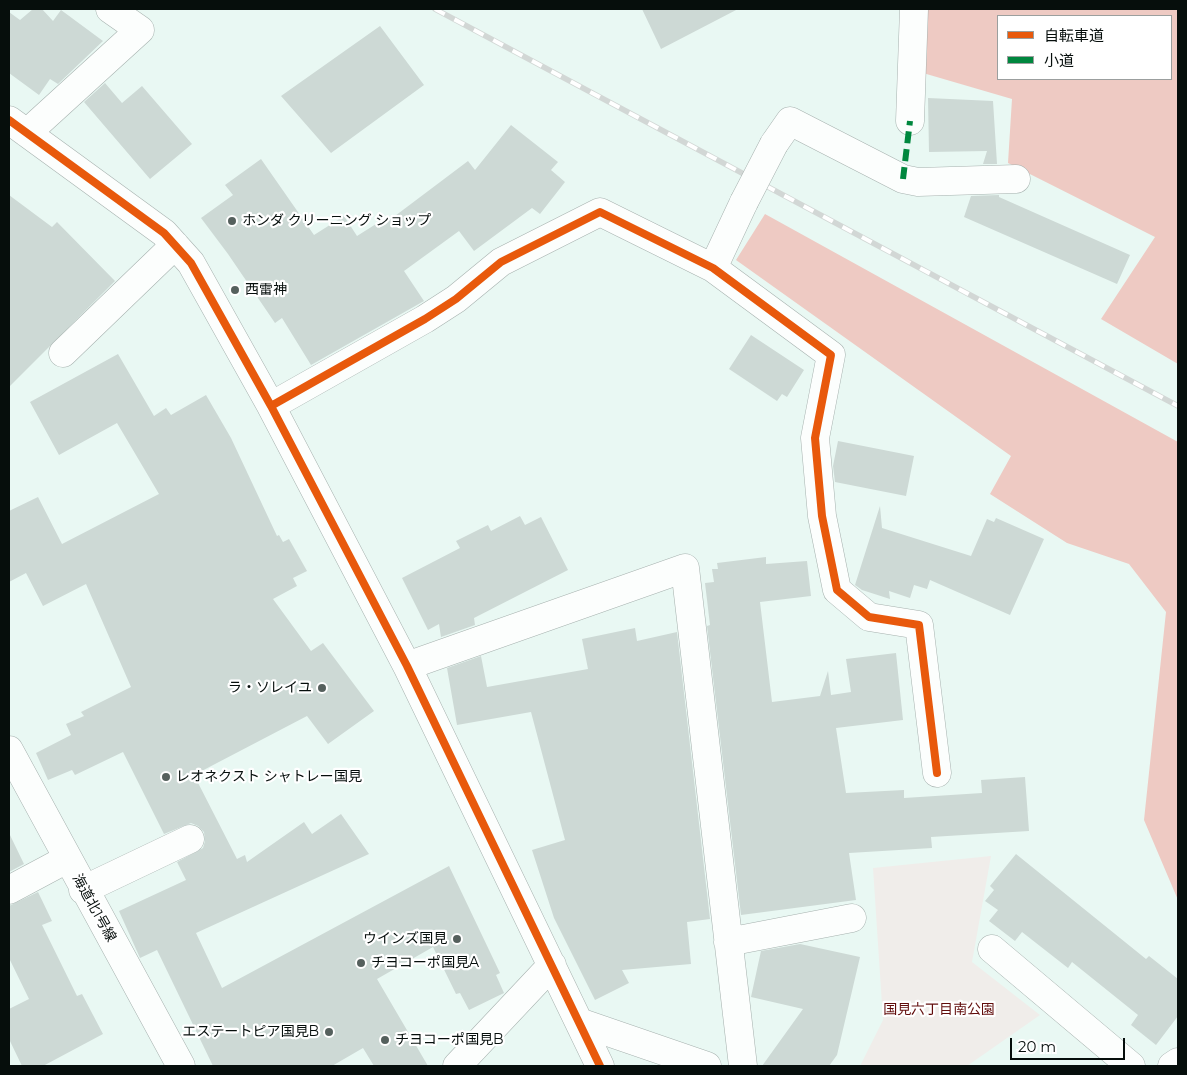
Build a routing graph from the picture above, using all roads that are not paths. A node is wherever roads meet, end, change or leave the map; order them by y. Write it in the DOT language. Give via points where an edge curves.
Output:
graph roads {
  1 [pos="110,9"];
  2 [pos="914,9"];
  3 [pos="910,121"];
  4 [pos="18,126"];
  5 [pos="1016,179"];
  6 [pos="175,245"];
  7 [pos="713,268"];
  8 [pos="63,353"];
  9 [pos="271,406"];
  10 [pos="407,666"];
  11 [pos="9,750"];
  12 [pos="937,772"];
  13 [pos="190,840"];
  14 [pos="66,859"];
  15 [pos="9,890"];
  16 [pos="83,890"];
  17 [pos="852,918"];
  18 [pos="728,942"];
  19 [pos="992,949"];
  20 [pos="552,965"];
  21 [pos="579,1022"];
  22 [pos="1178,1062"];
  23 [pos="181,1066"];
  24 [pos="457,1066"];
  25 [pos="600,1066"];
  26 [pos="707,1066"];
  27 [pos="742,1066"];
  28 [pos="1131,1066"];
  29 [pos="1172,1066"];
  1 -- 4 [label="street" via="140,30"];
  2 -- 3 [label="street"];
  4 -- 6 [label="street"];
  5 -- 7 [label="street, bridge" via="918,182 903,179 790,121 774,144"];
  6 -- 8 [label="street"];
  6 -- 9 [label="street" via="191,263"];
  7 -- 9 [label="street" via="600,212 501,262 456,299 425,319"];
  7 -- 12 [label="street" via="831,356 815,438 822,516 837,590 869,617 919,625"];
  9 -- 10 [label="street"];
  10 -- 18 [label="street" via="685,568"];
  10 -- 20 [label="street"];
  11 -- 14 [label="street, 海道北1号線"];
  13 -- 16 [label="street"];
  14 -- 15 [label="street"];
  14 -- 16 [label="street, 海道北1号線"];
  16 -- 23 [label="street, 海道北1号線"];
  17 -- 18 [label="street"];
  18 -- 27 [label="street"];
  19 -- 28 [label="street"];
  20 -- 21 [label="street"];
  20 -- 24 [label="street"];
  21 -- 25 [label="street"];
  21 -- 26 [label="street"];
  22 -- 29 [label="street"];
}
